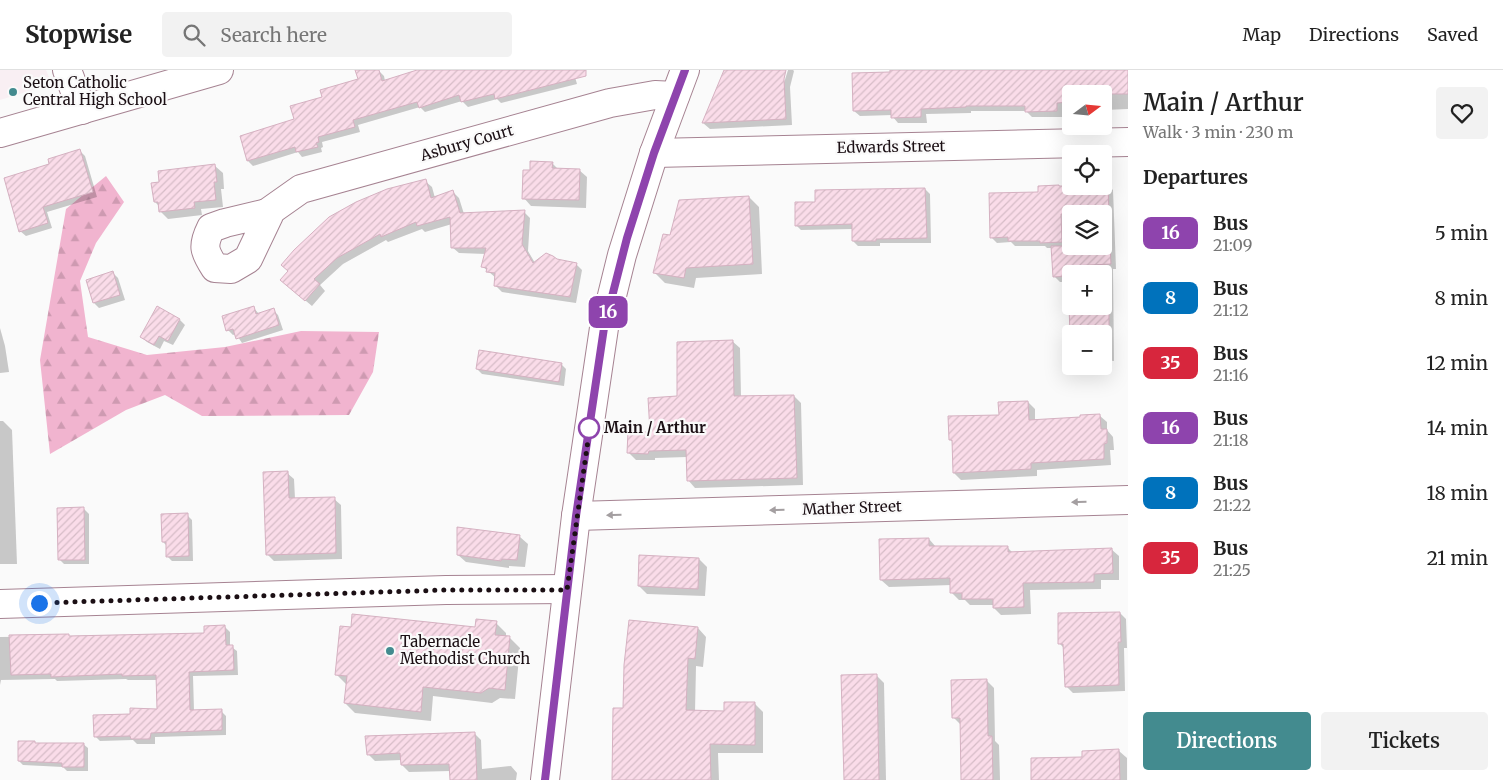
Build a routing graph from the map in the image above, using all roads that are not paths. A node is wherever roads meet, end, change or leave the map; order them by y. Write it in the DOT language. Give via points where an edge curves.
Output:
graph roads {
  1 [pos="68,70"];
  2 [pos="219,70"];
  3 [pos="685,70"];
  4 [pos="675,96"];
  5 [pos="82,110"];
  6 [pos="0,133"];
  7 [pos="1128,142"];
  8 [pos="654,153"];
  9 [pos="267,213"];
  10 [pos="1128,500"];
  11 [pos="576,516"];
  12 [pos="567,590"];
  13 [pos="0,604"];
  14 [pos="545,780"];
  1 -- 5 [label="street"];
  2 -- 5 [label="street"];
  3 -- 4 [label="street"];
  4 -- 8 [label="street"];
  4 -- 9 [label="street, Asbury Court" via="655,95 610,103 301,189"];
  5 -- 6 [label="street"];
  7 -- 8 [label="street, Edwards Street"];
  8 -- 11 [label="street" via="622,255 604,328"];
  10 -- 11 [label="street, Mather Street, one-way"];
  11 -- 12 [label="street"];
  12 -- 13 [label="street" via="446,590"];
  12 -- 14 [label="street"];
}
